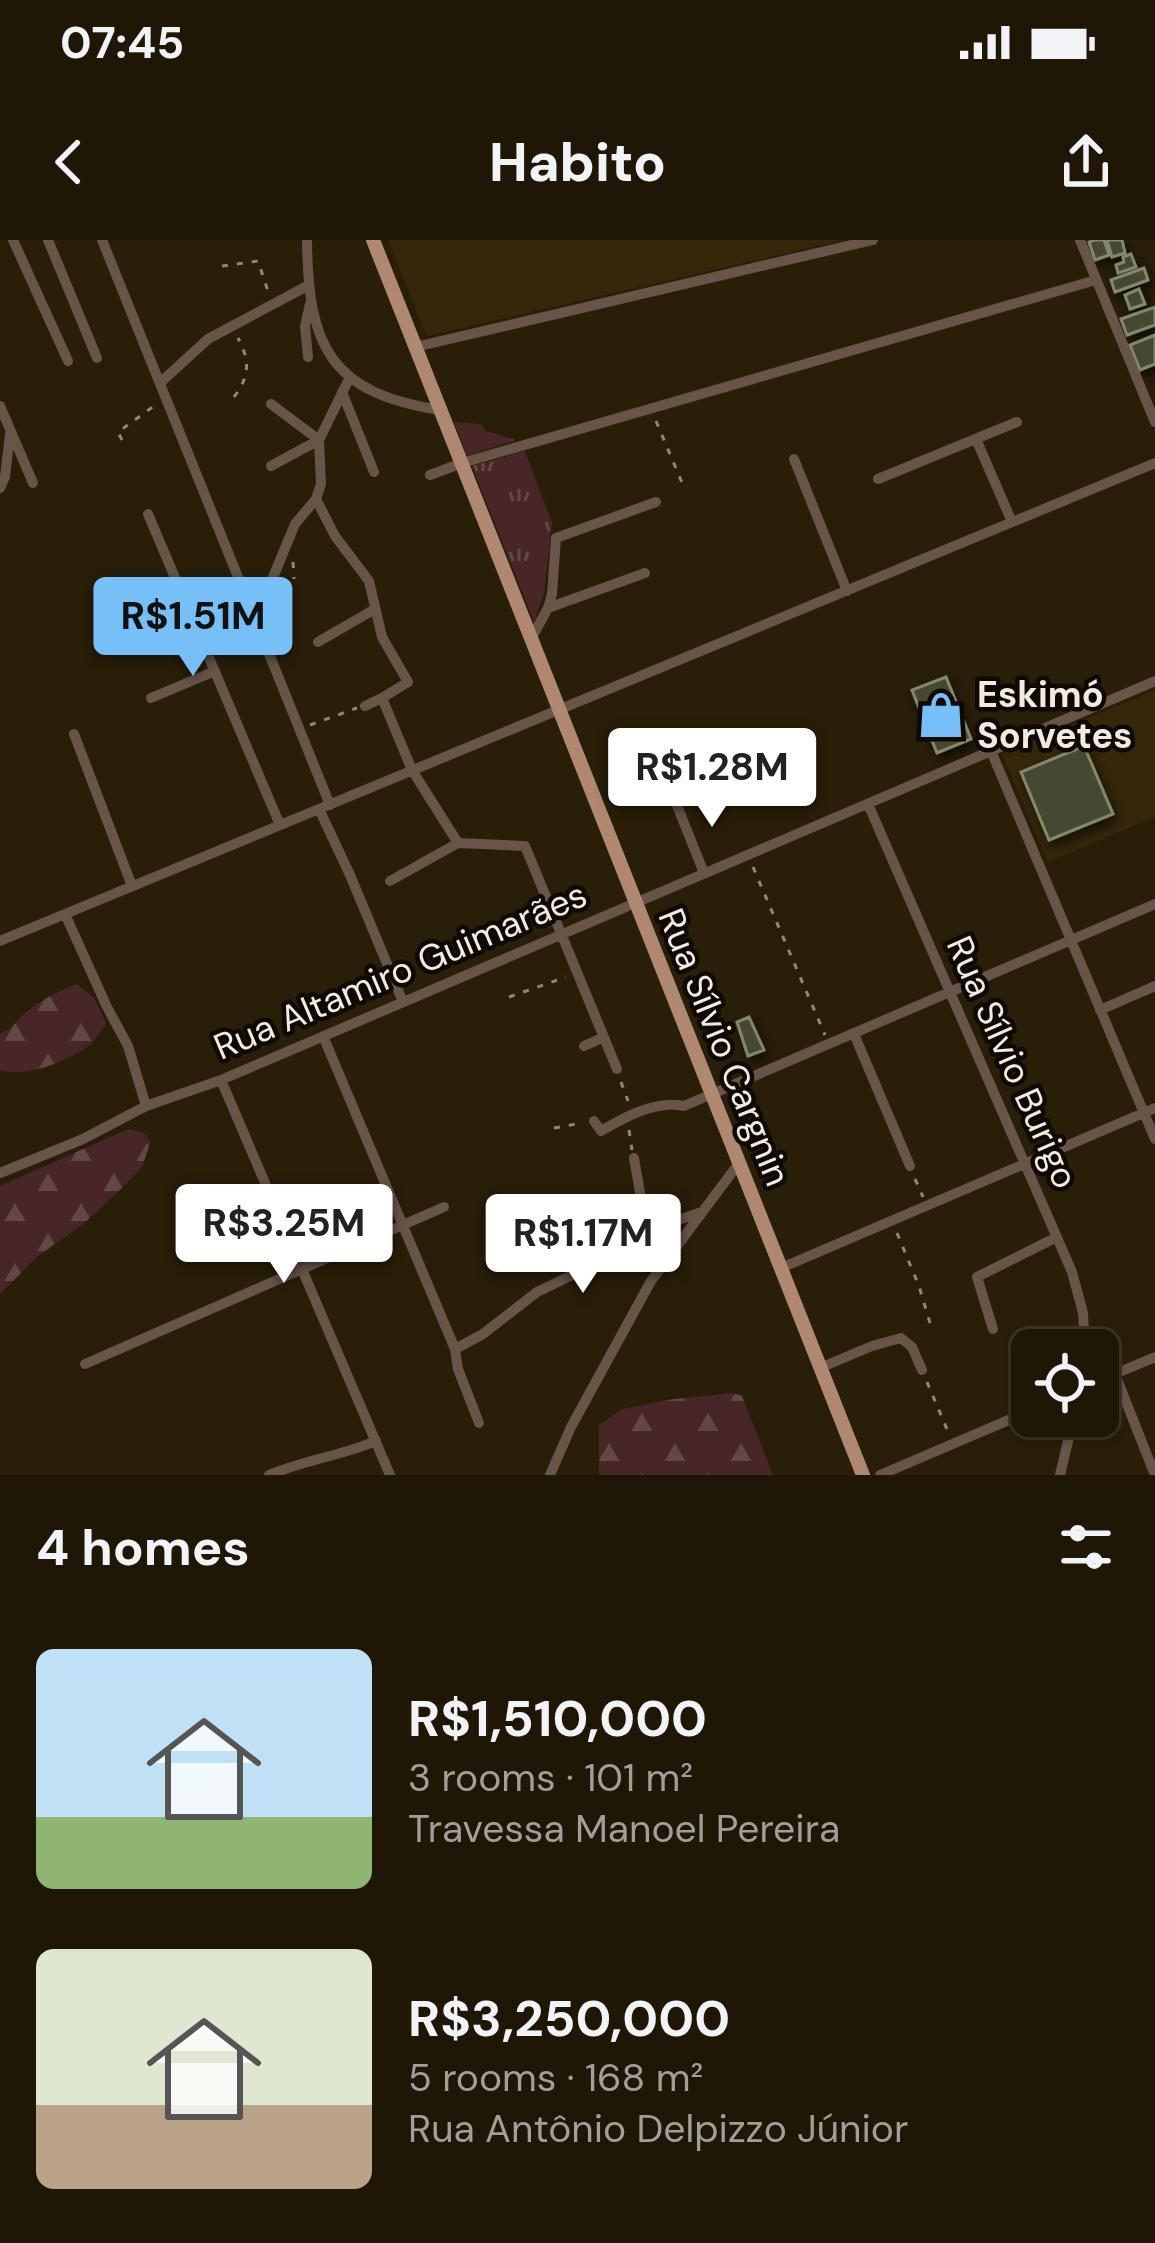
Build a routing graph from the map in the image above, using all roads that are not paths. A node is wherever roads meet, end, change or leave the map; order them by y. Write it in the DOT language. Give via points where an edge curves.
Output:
graph roads {
  1 [pos="14,240"];
  2 [pos="48,240"];
  3 [pos="102,240"];
  4 [pos="307,240"];
  5 [pos="373,240"];
  6 [pos="873,240"];
  7 [pos="1079,240"];
  8 [pos="1096,280"];
  9 [pos="304,288"];
  10 [pos="310,301"];
  11 [pos="416,347"];
  12 [pos="308,357"];
  13 [pos="97,358"];
  14 [pos="68,362"];
  15 [pos="350,377"];
  16 [pos="160,383"];
  17 [pos="342,392"];
  18 [pos="271,404"];
  19 [pos="0,406"];
  20 [pos="440,410"];
  21 [pos="1017,422"];
  22 [pos="1155,422"];
  23 [pos="10,430"];
  24 [pos="976,439"];
  25 [pos="319,440"];
  26 [pos="794,459"];
  27 [pos="1155,463"];
  28 [pos="462,464"];
  29 [pos="271,466"];
  30 [pos="374,472"];
  31 [pos="430,475"];
  32 [pos="878,479"];
  33 [pos="33,483"];
  34 [pos="0,488"];
  35 [pos="316,499"];
  36 [pos="656,502"];
  37 [pos="148,514"];
  38 [pos="1012,522"];
  39 [pos="645,572"];
  40 [pos="847,591"];
  41 [pos="249,605"];
  42 [pos="548,608"];
  43 [pos="375,609"];
  44 [pos="532,639"];
  45 [pos="318,642"];
  46 [pos="215,671"];
  47 [pos="1155,681"];
  48 [pos="151,698"];
  49 [pos="382,698"];
  50 [pos="365,706"];
  51 [pos="559,710"];
  52 [pos="74,734"];
  53 [pos="991,752"];
  54 [pos="412,770"];
  55 [pos="676,803"];
  56 [pos="868,803"];
  57 [pos="324,807"];
  58 [pos="280,825"];
  59 [pos="458,843"];
  60 [pos="704,874"];
  61 [pos="389,881"];
  62 [pos="132,886"];
  63 [pos="636,903"];
  64 [pos="1155,904"];
  65 [pos="65,914"];
  66 [pos="563,934"];
  67 [pos="1071,940"];
  68 [pos="0,941"];
  69 [pos="1155,986"];
  70 [pos="950,992"];
  71 [pos="403,1002"];
  72 [pos="1100,1010"];
  73 [pos="854,1034"];
  74 [pos="323,1036"];
  75 [pos="604,1037"];
  76 [pos="584,1046"];
  77 [pos="617,1069"];
  78 [pos="220,1079"];
  79 [pos="712,1095"];
  80 [pos="146,1106"];
  81 [pos="1149,1111"];
  82 [pos="597,1126"];
  83 [pos="1155,1139"];
  84 [pos="634,1158"];
  85 [pos="739,1162"];
  86 [pos="1025,1164"];
  87 [pos="910,1166"];
  88 [pos="0,1173"];
  89 [pos="444,1207"];
  90 [pos="703,1212"];
  91 [pos="403,1225"];
  92 [pos="646,1233"];
  93 [pos="1057,1238"];
  94 [pos="781,1268"];
  95 [pos="302,1269"];
  96 [pos="993,1329"];
  97 [pos="1083,1329"];
  98 [pos="455,1349"];
  99 [pos="1155,1357"];
  100 [pos="85,1364"];
  101 [pos="820,1368"];
  102 [pos="922,1370"];
  103 [pos="1119,1372"];
  104 [pos="1119,1384"];
  105 [pos="1011,1418"];
  106 [pos="479,1423"];
  107 [pos="1069,1437"];
  108 [pos="376,1442"];
  109 [pos="269,1475"];
  110 [pos="390,1475"];
  111 [pos="550,1475"];
  112 [pos="862,1475"];
  113 [pos="880,1475"];
  114 [pos="1060,1475"];
  115 [pos="1155,1475"];
  1 -- 14 [label="street"];
  2 -- 13 [label="street"];
  3 -- 16 [label="street"];
  4 -- 9 [label="street"];
  5 -- 11 [label="main road, Rua Sílvio Cargnin"];
  6 -- 11 [label="street"];
  7 -- 8 [label="street"];
  8 -- 22 [label="street"];
  8 -- 28 [label="street"];
  9 -- 10 [label="street"];
  9 -- 16 [label="street" via="198,345"];
  10 -- 12 [label="street"];
  10 -- 15 [label="street" via="318,334"];
  11 -- 20 [label="main road, Rua Sílvio Cargnin"];
  15 -- 17 [label="street"];
  15 -- 20 [label="street" via="400,402"];
  16 -- 41 [label="street"];
  17 -- 25 [label="street"];
  17 -- 30 [label="street"];
  18 -- 25 [label="street"];
  19 -- 23 [label="street"];
  20 -- 28 [label="main road, Rua Sílvio Cargnin"];
  21 -- 24 [label="street"];
  23 -- 33 [label="street"];
  23 -- 34 [label="street"];
  24 -- 32 [label="street"];
  24 -- 38 [label="street"];
  25 -- 29 [label="street"];
  25 -- 35 [label="street"];
  26 -- 40 [label="street"];
  27 -- 38 [label="street"];
  28 -- 31 [label="street"];
  28 -- 44 [label="main road, Rua Sílvio Cargnin"];
  35 -- 41 [label="street" via="295,524 269,586"];
  35 -- 43 [label="street" via="364,571"];
  36 -- 42 [label="street" via="556,538"];
  37 -- 46 [label="street"];
  38 -- 40 [label="street"];
  39 -- 42 [label="street"];
  40 -- 51 [label="street"];
  41 -- 57 [label="street"];
  42 -- 44 [label="street"];
  43 -- 45 [label="street"];
  43 -- 49 [label="street" via="386,648 408,682"];
  44 -- 51 [label="main road, Rua Sílvio Cargnin"];
  46 -- 48 [label="street"];
  46 -- 58 [label="street"];
  47 -- 53 [label="street, Rua Altamiro Guimarães"];
  49 -- 50 [label="street"];
  49 -- 54 [label="street"];
  51 -- 54 [label="street"];
  51 -- 63 [label="main road, Rua Sílvio Cargnin"];
  52 -- 62 [label="street"];
  53 -- 56 [label="street, Rua Altamiro Guimarães"];
  53 -- 67 [label="street"];
  54 -- 57 [label="street"];
  54 -- 59 [label="street"];
  55 -- 60 [label="street"];
  56 -- 60 [label="street, Rua Altamiro Guimarães"];
  56 -- 70 [label="street, Rua Sílvio Burigo"];
  57 -- 58 [label="street"];
  57 -- 71 [label="street"];
  58 -- 62 [label="street"];
  59 -- 61 [label="street"];
  59 -- 66 [label="street" via="525,846"];
  60 -- 63 [label="street, Rua Altamiro Guimarães"];
  62 -- 65 [label="street"];
  63 -- 66 [label="street, Rua Altamiro Guimarães"];
  63 -- 79 [label="main road, Rua Sílvio Cargnin"];
  64 -- 67 [label="street"];
  65 -- 68 [label="street"];
  65 -- 80 [label="street" via="128,1046"];
  66 -- 71 [label="street, Rua Altamiro Guimarães"];
  66 -- 75 [label="street"];
  67 -- 70 [label="street"];
  67 -- 72 [label="street"];
  69 -- 72 [label="street"];
  70 -- 73 [label="street"];
  70 -- 86 [label="street, Rua Sílvio Burigo"];
  71 -- 74 [label="street, Rua Altamiro Guimarães"];
  72 -- 81 [label="street"];
  73 -- 79 [label="street"];
  73 -- 87 [label="street"];
  74 -- 78 [label="street, Rua Altamiro Guimarães"];
  74 -- 91 [label="street"];
  75 -- 76 [label="street"];
  75 -- 77 [label="street"];
  78 -- 80 [label="street, Rua Altamiro Guimarães"];
  78 -- 95 [label="street"];
  79 -- 82 [label="street"];
  79 -- 85 [label="main road, Rua Sílvio Cargnin"];
  80 -- 88 [label="street, Rua Altamiro Guimarães"];
  81 -- 83 [label="street"];
  81 -- 86 [label="street"];
  84 -- 92 [label="street"];
  85 -- 90 [label="street"];
  85 -- 94 [label="main road, Rua Sílvio Cargnin"];
  86 -- 93 [label="street, Rua Sílvio Burigo"];
  86 -- 94 [label="street"];
  89 -- 91 [label="street"];
  90 -- 92 [label="street"];
  90 -- 111 [label="street" via="652,1281"];
  91 -- 95 [label="street"];
  91 -- 98 [label="street"];
  92 -- 98 [label="street" via="537,1292"];
  93 -- 96 [label="street" via="977,1277"];
  93 -- 97 [label="street, Rua Sílvio Burigo"];
  94 -- 101 [label="main road, Rua Sílvio Cargnin"];
  95 -- 100 [label="street"];
  95 -- 108 [label="street"];
  98 -- 106 [label="street"];
  99 -- 103 [label="street"];
  101 -- 102 [label="street" via="901,1338"];
  101 -- 112 [label="main road, Rua Sílvio Cargnin"];
  104 -- 115 [label="street"];
  105 -- 113 [label="street"];
  107 -- 114 [label="street"];
  108 -- 109 [label="street"];
  108 -- 110 [label="street"];
}
